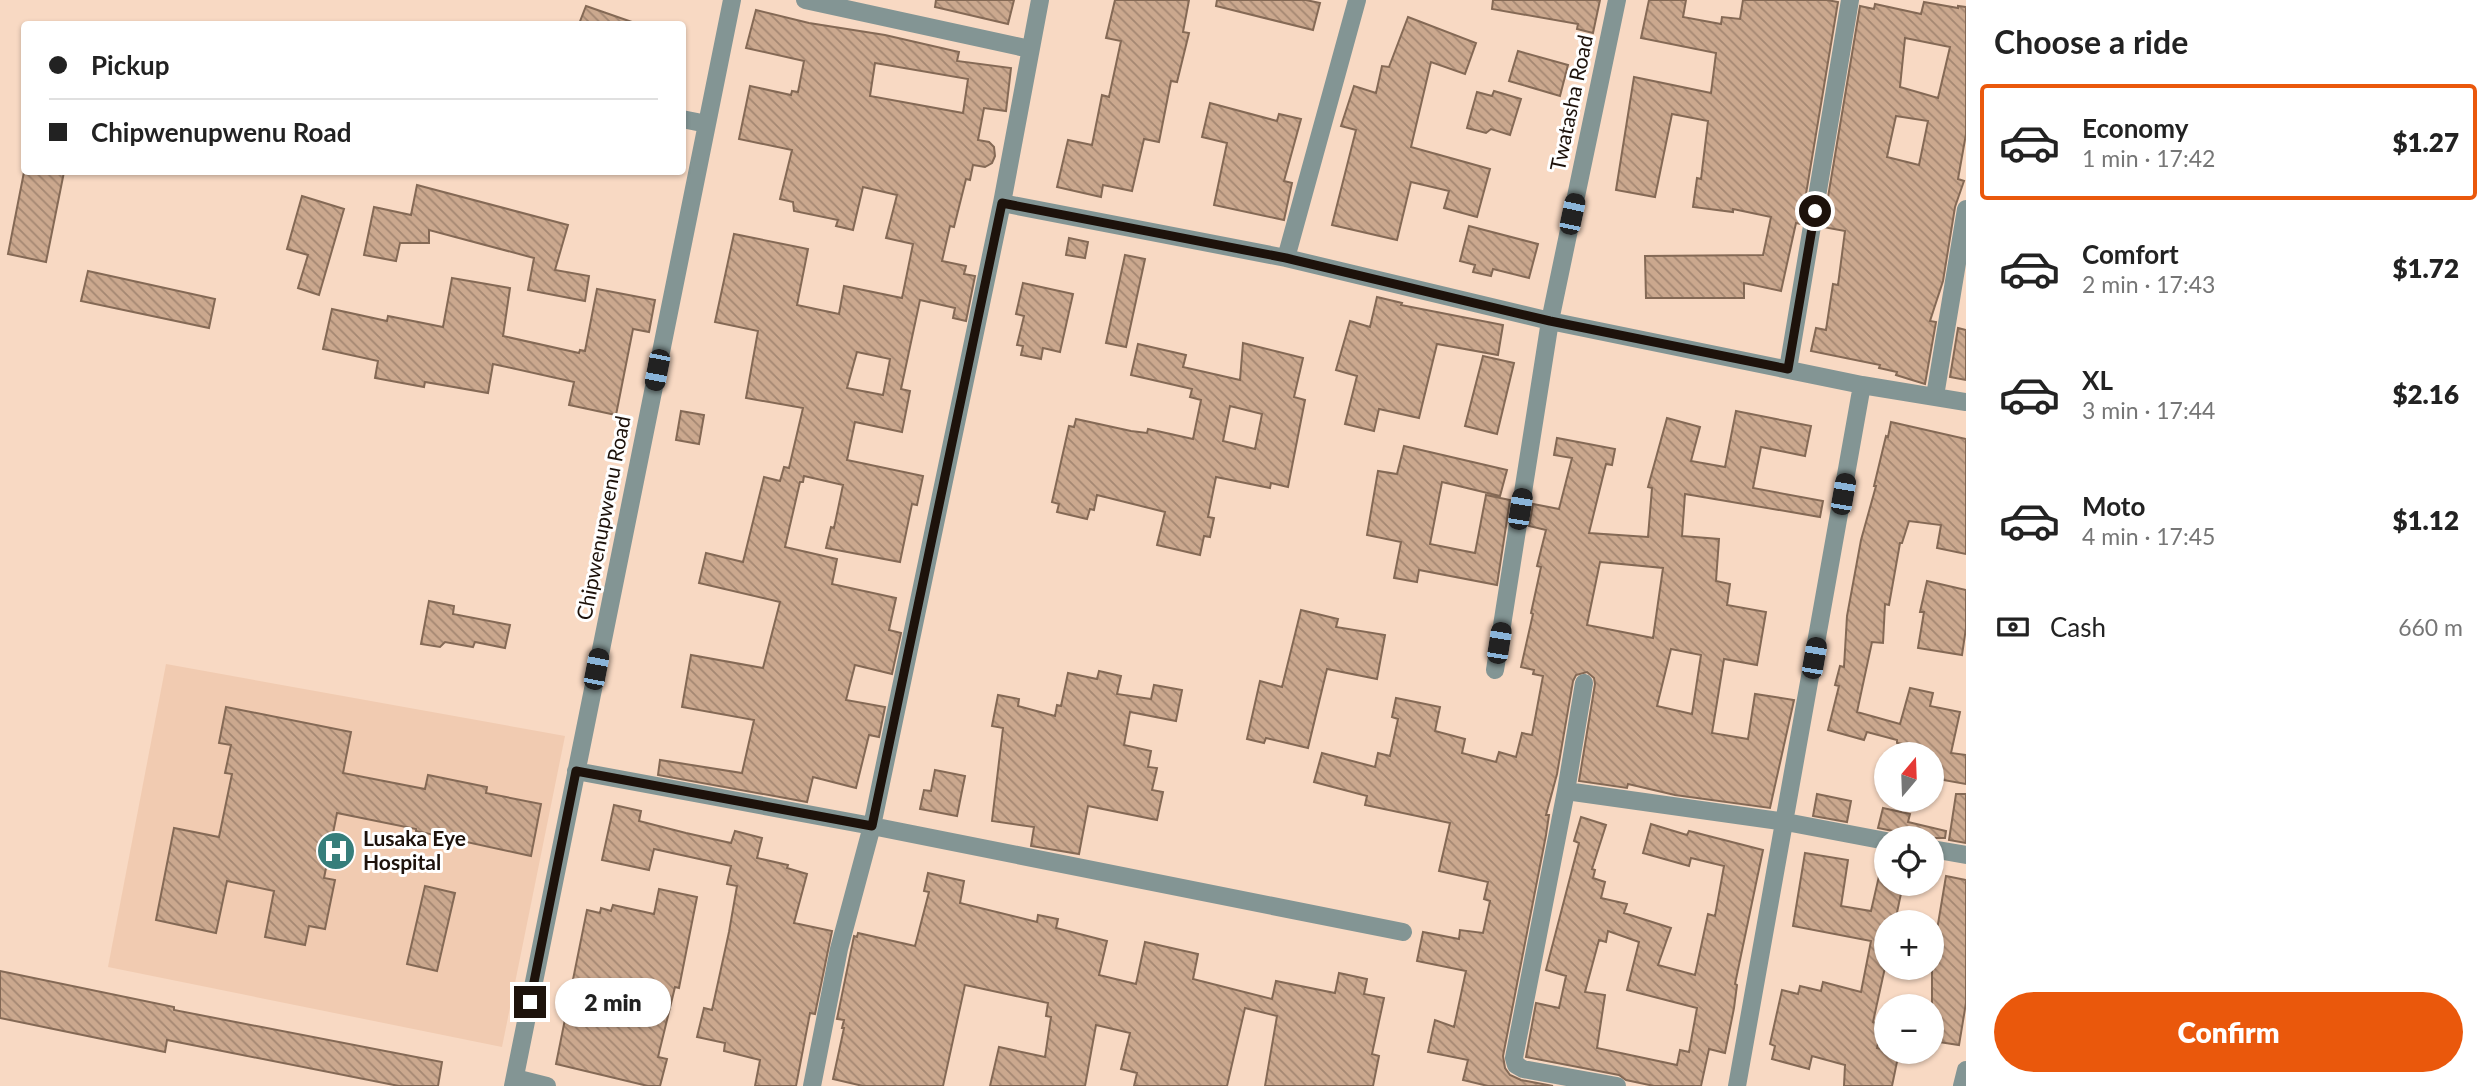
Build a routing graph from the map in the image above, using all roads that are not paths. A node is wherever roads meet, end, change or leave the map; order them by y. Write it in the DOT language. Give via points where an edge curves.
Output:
graph roads {
  1 [pos="732,0"];
  2 [pos="805,0"];
  3 [pos="1040,0"];
  4 [pos="1357,0"];
  5 [pos="1617,0"];
  6 [pos="1850,0"];
  7 [pos="1030,49"];
  8 [pos="686,120"];
  9 [pos="707,124"];
  10 [pos="1002,203"];
  11 [pos="1966,209"];
  12 [pos="1286,258"];
  13 [pos="1550,321"];
  14 [pos="1788,369"];
  15 [pos="1862,385"];
  16 [pos="1935,396"];
  17 [pos="1966,402"];
  18 [pos="1495,670"];
  19 [pos="1584,683"];
  20 [pos="576,771"];
  21 [pos="1566,791"];
  22 [pos="1786,822"];
  23 [pos="872,826"];
  24 [pos="1874,839"];
  25 [pos="1944,851"];
  26 [pos="1966,855"];
  27 [pos="1403,932"];
  28 [pos="1966,1070"];
  29 [pos="514,1082"];
  30 [pos="547,1086"];
  31 [pos="812,1086"];
  32 [pos="1617,1086"];
  33 [pos="1737,1086"];
  34 [pos="1962,1086"];
  1 -- 9 [label="street, Chipwenupwenu Road"];
  2 -- 7 [label="street"];
  3 -- 7 [label="street"];
  4 -- 12 [label="street"];
  5 -- 13 [label="street, Twatasha Road"];
  6 -- 14 [label="street"];
  7 -- 10 [label="street"];
  8 -- 9 [label="street"];
  9 -- 20 [label="street, Chipwenupwenu Road"];
  10 -- 12 [label="street"];
  10 -- 23 [label="street"];
  11 -- 16 [label="street"];
  12 -- 13 [label="street"];
  13 -- 14 [label="street"];
  13 -- 18 [label="street, Twatasha Road"];
  14 -- 15 [label="street"];
  15 -- 16 [label="street"];
  15 -- 22 [label="street"];
  16 -- 17 [label="street"];
  19 -- 21 [label="street"];
  20 -- 23 [label="street"];
  20 -- 29 [label="street, Chipwenupwenu Road"];
  21 -- 22 [label="street"];
  21 -- 32 [label="street" via="1514,1058 1524,1069"];
  22 -- 24 [label="street"];
  22 -- 33 [label="street"];
  23 -- 27 [label="street"];
  23 -- 31 [label="street" via="839,949"];
  25 -- 26 [label="street"];
  28 -- 34 [label="street"];
  29 -- 30 [label="street"];
}
